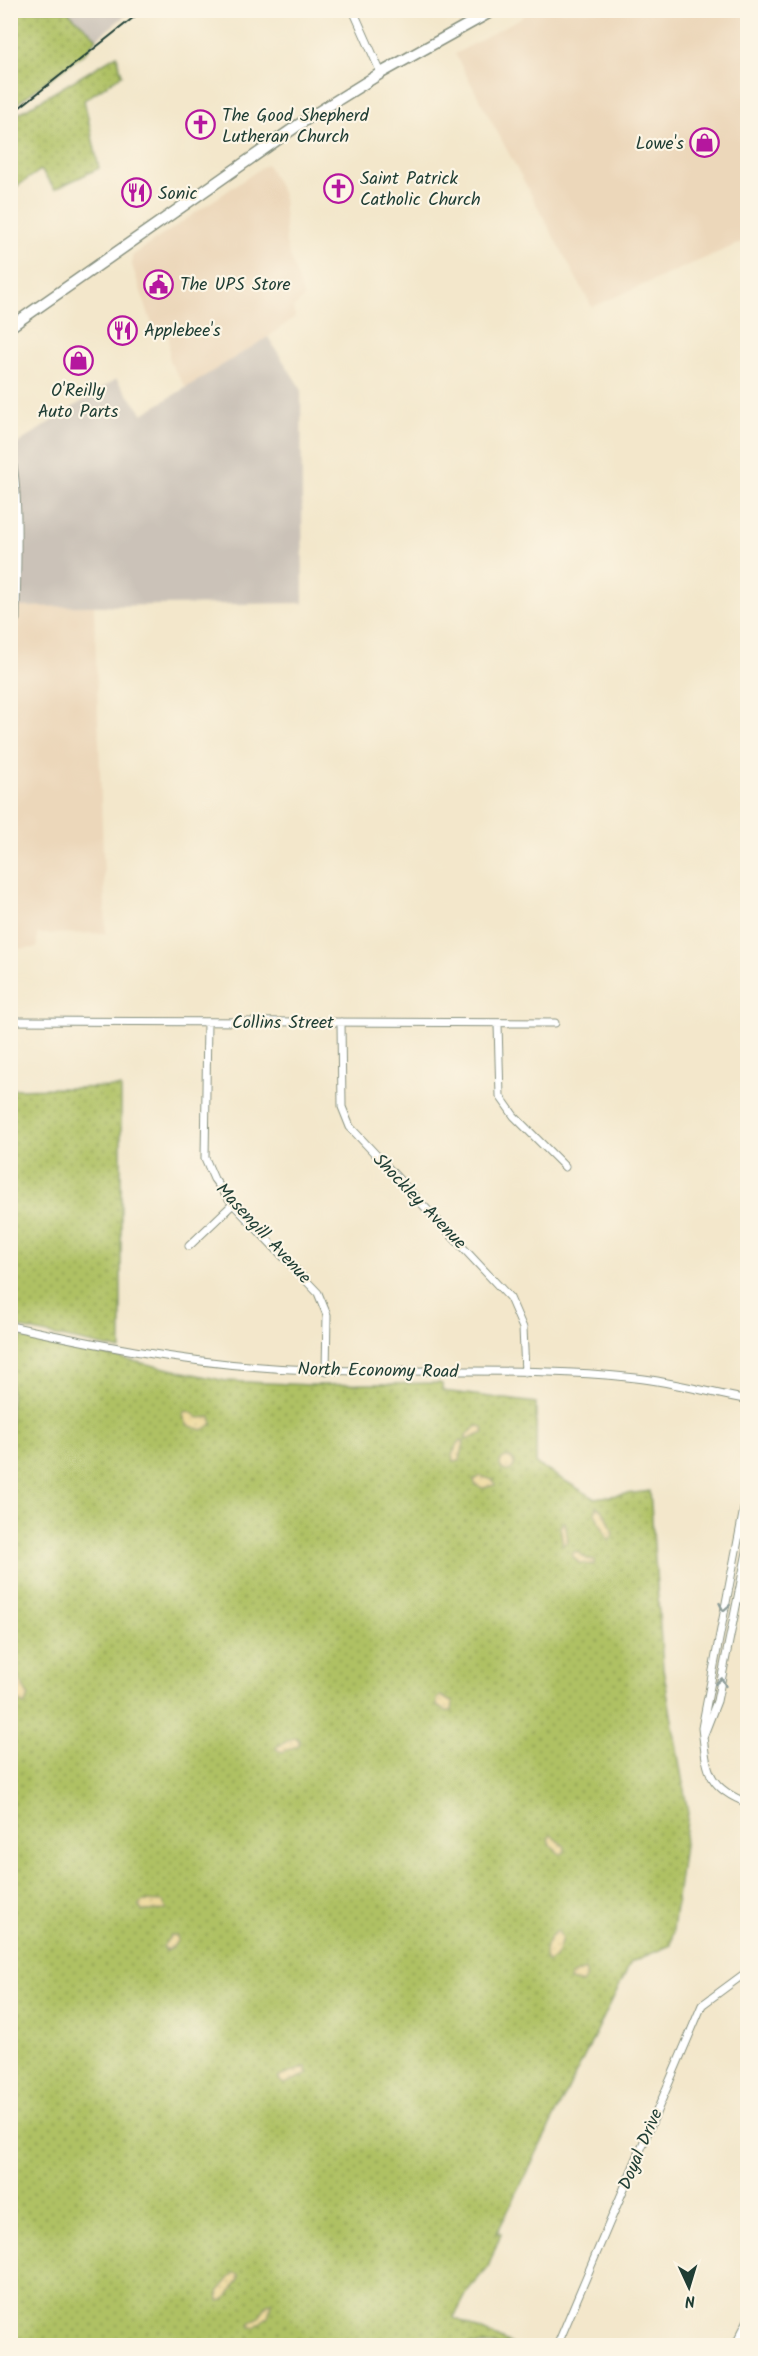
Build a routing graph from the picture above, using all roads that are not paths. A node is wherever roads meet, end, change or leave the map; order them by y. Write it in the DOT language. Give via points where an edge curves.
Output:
graph roads {
  1 [pos="353,10"];
  2 [pos="494,10"];
  3 [pos="381,73"];
  4 [pos="10,327"];
  5 [pos="10,456"];
  6 [pos="13,619"];
  7 [pos="10,1021"];
  8 [pos="207,1022"];
  9 [pos="341,1022"];
  10 [pos="555,1023"];
  11 [pos="498,1024"];
  12 [pos="565,1167"];
  13 [pos="233,1204"];
  14 [pos="189,1246"];
  15 [pos="10,1326"];
  16 [pos="326,1371"];
  17 [pos="525,1372"];
  18 [pos="747,1400"];
  19 [pos="747,1488"];
  20 [pos="744,1527"];
  21 [pos="747,1547"];
  22 [pos="703,1737"];
  23 [pos="747,1803"];
  24 [pos="747,1971"];
  25 [pos="747,2320"];
  26 [pos="557,2346"];
  27 [pos="735,2346"];
  1 -- 3 [label="street"];
  2 -- 3 [label="main road"];
  3 -- 4 [label="main road" via="307,119"];
  5 -- 6 [label="street" via="15,488"];
  7 -- 8 [label="street, Collins Street"];
  8 -- 9 [label="street, Collins Street"];
  8 -- 13 [label="street, Masengill Avenue" via="205,1158 214,1179"];
  9 -- 11 [label="street, Collins Street"];
  9 -- 17 [label="street, Shockley Avenue" via="342,1107 350,1127 510,1298 524,1328"];
  10 -- 11 [label="street, Collins Street"];
  11 -- 12 [label="street" via="500,1096 514,1116"];
  13 -- 14 [label="street"];
  13 -- 16 [label="street, Masengill Avenue" via="318,1293 327,1315"];
  15 -- 16 [label="street, North Economy Road" via="121,1350"];
  16 -- 17 [label="street, North Economy Road"];
  17 -- 18 [label="street, North Economy Road" via="638,1378"];
  19 -- 20 [label="street"];
  20 -- 22 [label="street, one-way" via="702,1722"];
  22 -- 21 [label="street, one-way" via="717,1701"];
  22 -- 23 [label="street" via="705,1763 712,1782"];
  24 -- 26 [label="street, Doyal Drive" via="702,2005"];
  25 -- 27 [label="street"];
}
